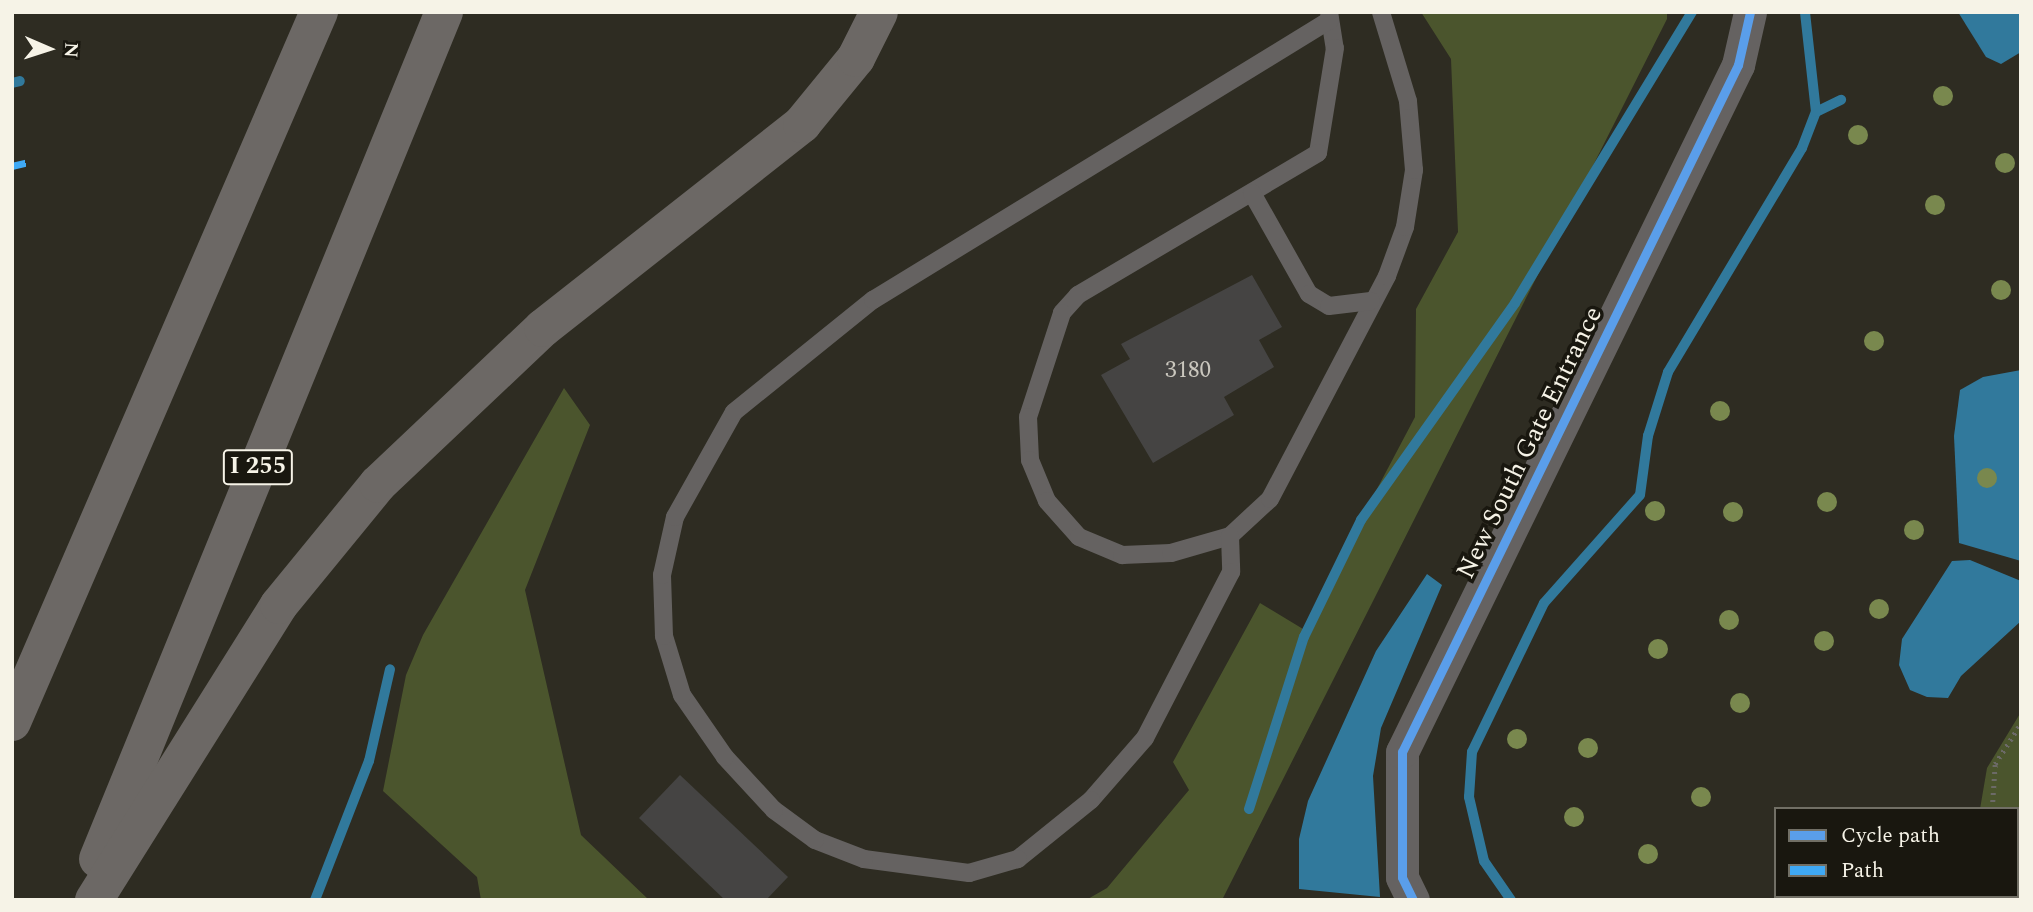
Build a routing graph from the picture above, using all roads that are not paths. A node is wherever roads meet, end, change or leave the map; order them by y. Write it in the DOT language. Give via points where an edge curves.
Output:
graph roads {
  1 [pos="319,12"];
  2 [pos="879,12"];
  3 [pos="1381,12"];
  4 [pos="1750,12"];
  5 [pos="1329,16"];
  6 [pos="440,24"];
  7 [pos="1252,193"];
  8 [pos="1371,301"];
  9 [pos="1230,536"];
  10 [pos="12,722"];
  11 [pos="81,900"];
  12 [pos="94,900"];
  13 [pos="1413,900"];
  1 -- 10 [label="highway"];
  2 -- 12 [label="highway" via="856,58 802,124 543,328 378,484 279,605"];
  3 -- 8 [label="lane" via="1408,101 1414,170 1405,227"];
  4 -- 13 [label="street, New South Gate Entrance" via="1738,65 1402,752 1402,877"];
  5 -- 7 [label="lane" via="1331,98 1318,153"];
  5 -- 9 [label="lane" via="873,300 734,412 675,517 662,575 664,636 682,695 775,810 815,840 864,859 969,873 1018,859 1091,800 1145,738 1231,572"];
  6 -- 11 [label="highway, I 255"];
  7 -- 8 [label="lane" via="1309,294 1329,306"];
  7 -- 9 [label="lane" via="1078,295 1062,313 1028,417 1030,460 1047,501 1080,537 1122,555 1171,553"];
  8 -- 9 [label="lane" via="1270,499"];
}
